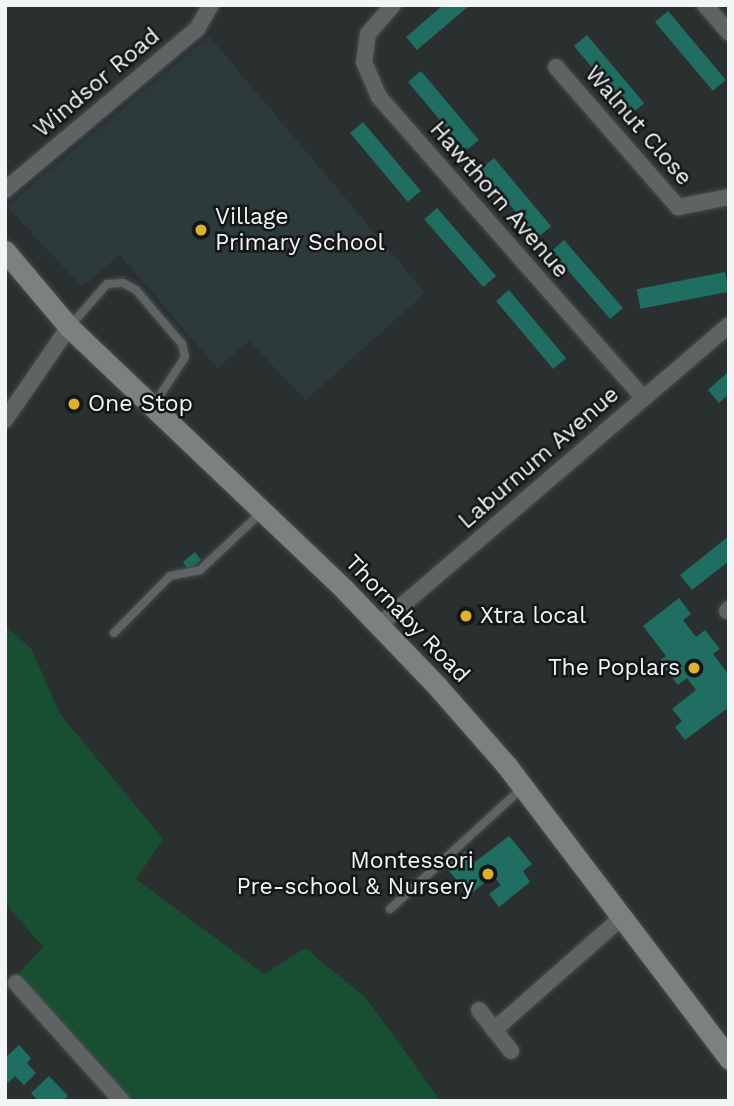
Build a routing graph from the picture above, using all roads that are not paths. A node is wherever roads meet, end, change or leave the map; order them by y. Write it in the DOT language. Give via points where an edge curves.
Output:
graph roads {
  1 [pos="211,5"];
  2 [pos="705,5"];
  3 [pos="386,11"];
  4 [pos="729,33"];
  5 [pos="556,67"];
  6 [pos="5,190"];
  7 [pos="729,197"];
  8 [pos="5,251"];
  9 [pos="729,325"];
  10 [pos="69,327"];
  11 [pos="643,398"];
  12 [pos="151,409"];
  13 [pos="5,420"];
  14 [pos="262,512"];
  15 [pos="379,626"];
  16 [pos="114,634"];
  17 [pos="523,787"];
  18 [pos="390,909"];
  19 [pos="622,917"];
  20 [pos="16,983"];
  21 [pos="479,1010"];
  22 [pos="494,1030"];
  23 [pos="511,1051"];
  24 [pos="729,1059"];
  25 [pos="122,1101"];
  1 -- 6 [label="street, Windsor Road" via="197,29"];
  2 -- 4 [label="street"];
  3 -- 11 [label="street, Hawthorn Avenue" via="368,34 365,62 379,96"];
  5 -- 7 [label="street, Walnut Close" via="678,207"];
  8 -- 10 [label="street, Thornaby Road"];
  9 -- 11 [label="street, Laburnum Avenue"];
  10 -- 12 [label="street, Thornaby Road"];
  10 -- 12 [label="lane" via="107,284 123,283 135,290 182,344 186,357"];
  10 -- 13 [label="street"];
  11 -- 15 [label="street, Laburnum Avenue"];
  12 -- 14 [label="street, Thornaby Road"];
  14 -- 15 [label="street, Thornaby Road"];
  14 -- 16 [label="lane" via="200,570 170,576"];
  15 -- 17 [label="street, Thornaby Road"];
  17 -- 18 [label="lane"];
  17 -- 19 [label="street, Thornaby Road"];
  19 -- 22 [label="street"];
  19 -- 24 [label="street, Thornaby Road"];
  20 -- 25 [label="street"];
  21 -- 22 [label="street"];
  22 -- 23 [label="street"];
}
